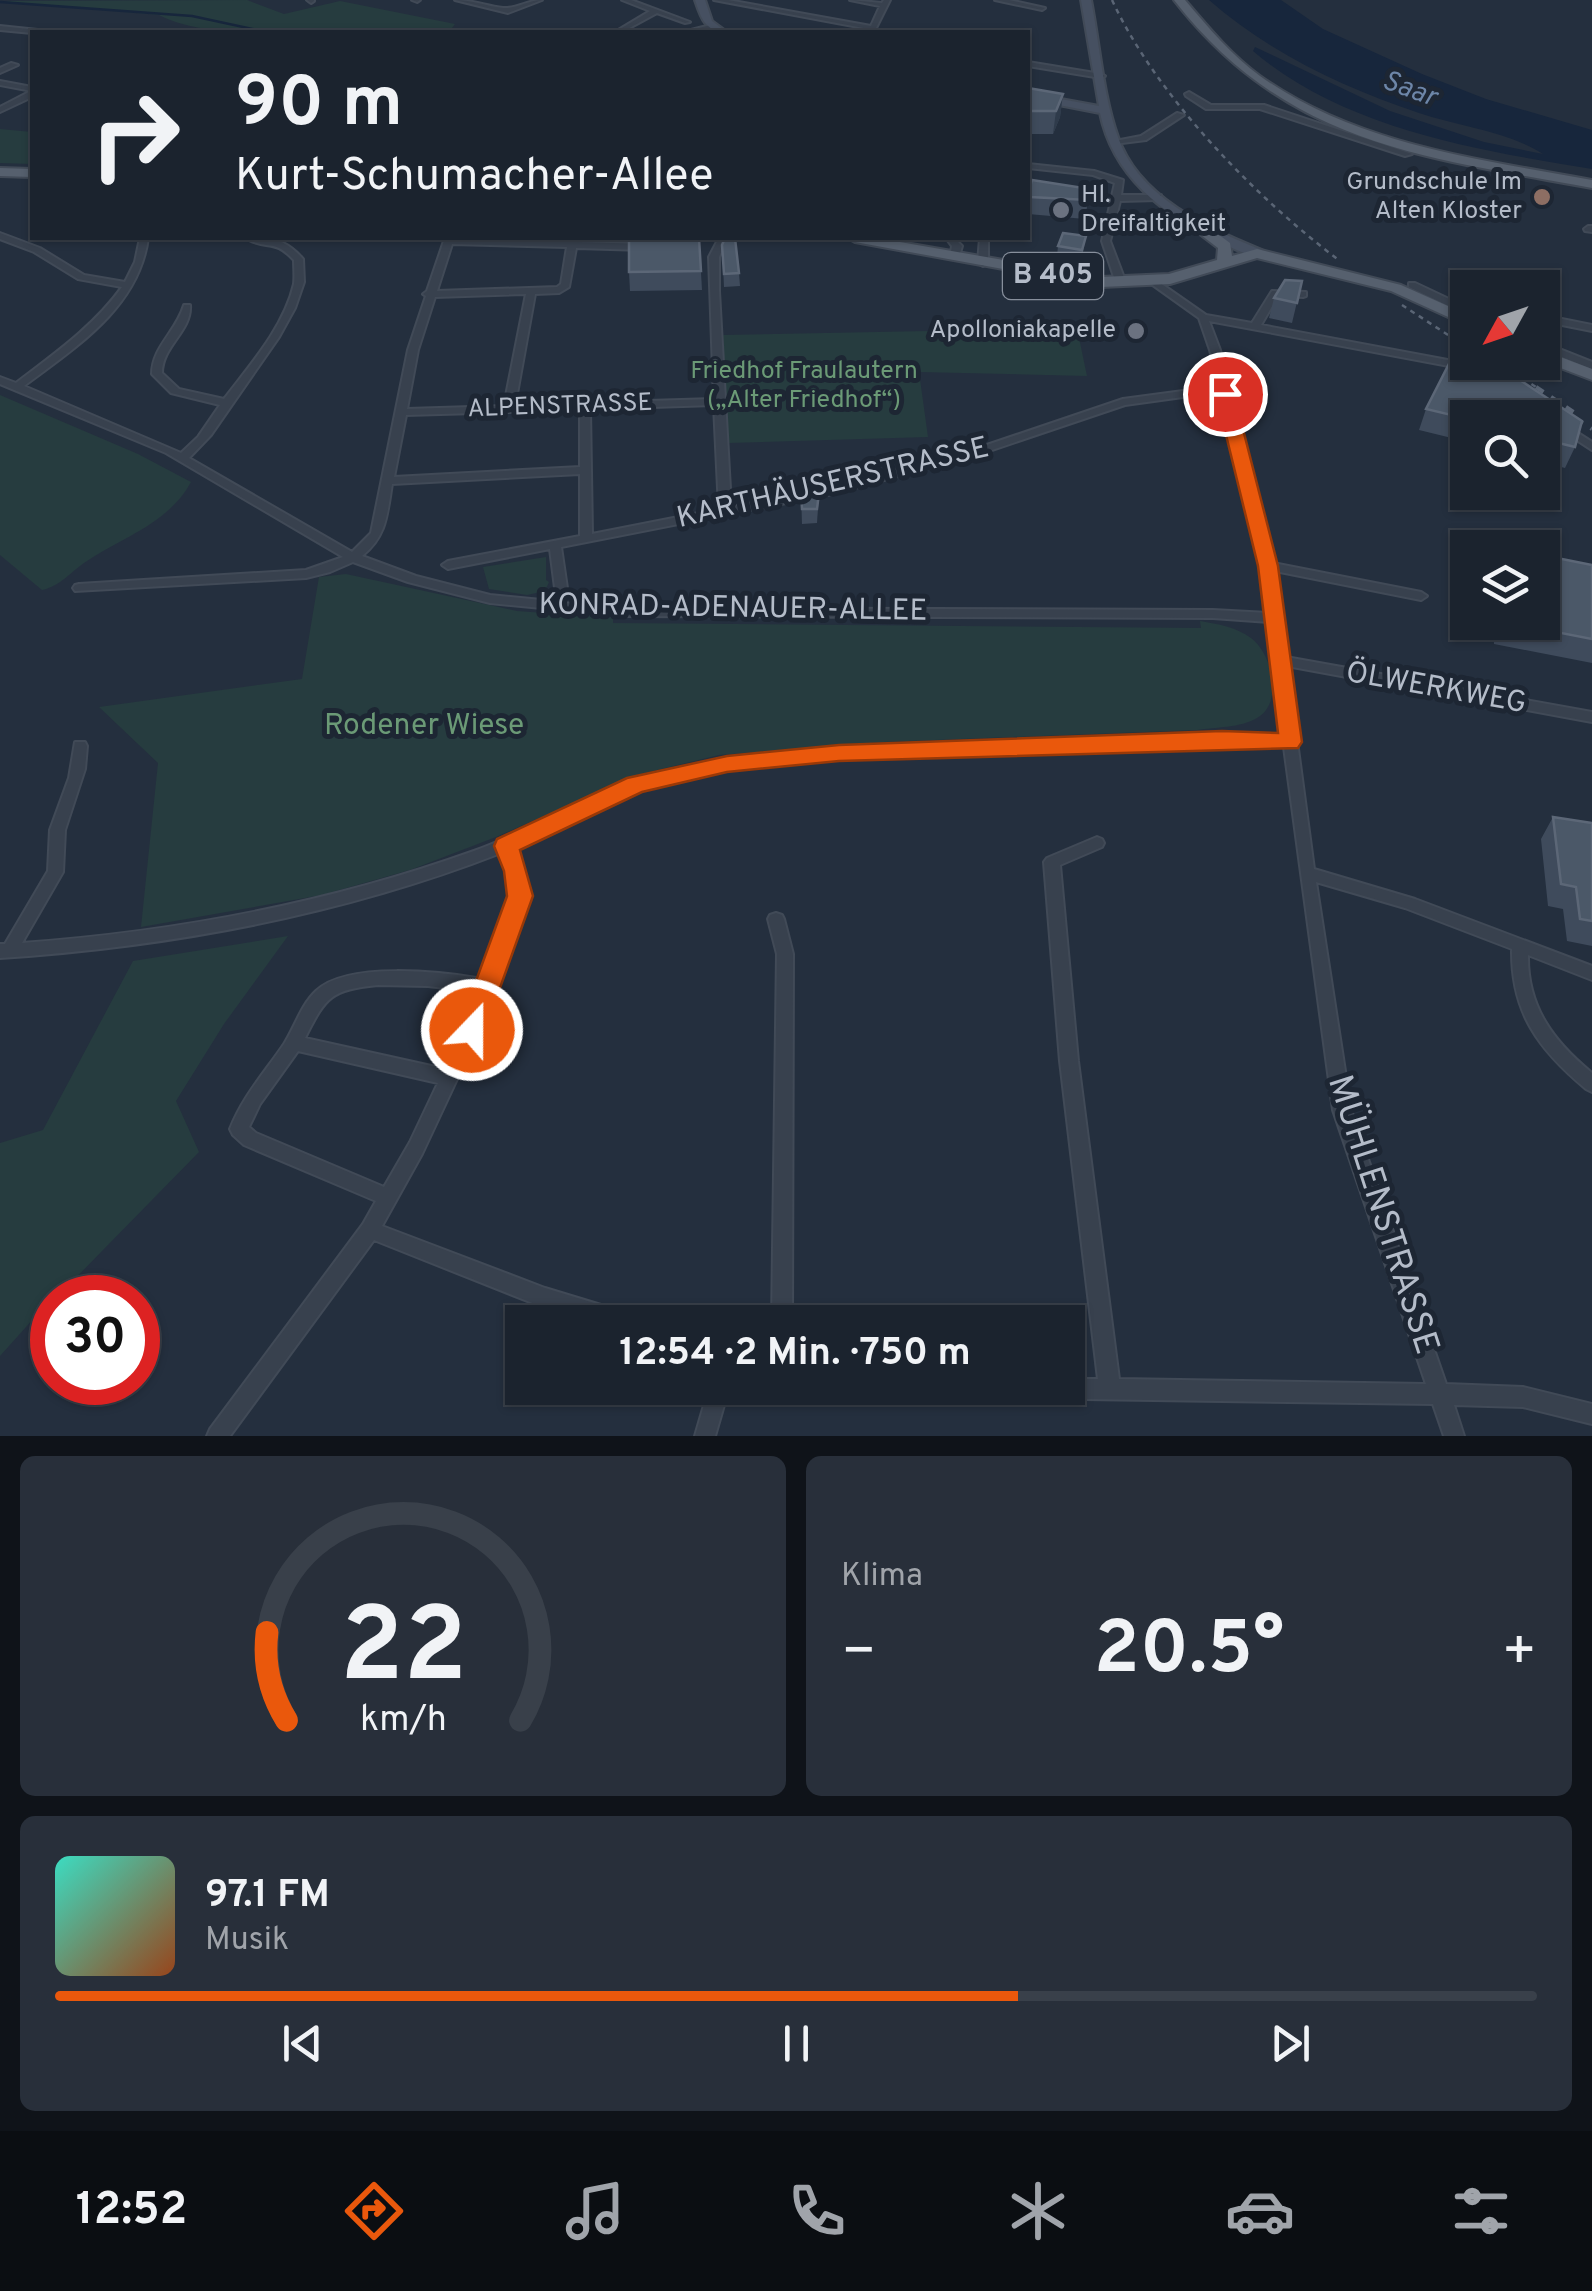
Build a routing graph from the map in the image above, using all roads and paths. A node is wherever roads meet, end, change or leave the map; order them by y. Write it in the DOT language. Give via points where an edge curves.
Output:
graph roads {
  1 [pos="458,0"];
  2 [pos="539,0"];
  3 [pos="625,0"];
  4 [pos="700,0"];
  5 [pos="717,0"];
  6 [pos="853,0"];
  7 [pos="998,0"];
  8 [pos="1086,0"];
  9 [pos="1180,0"];
  10 [pos="751,3"];
  11 [pos="885,3"];
  12 [pos="1042,8"];
  13 [pos="656,11"];
  14 [pos="687,22"];
  15 [pos="0,28"];
  16 [pos="622,30"];
  17 [pos="716,30"];
  18 [pos="872,30"];
  19 [pos="30,31"];
  20 [pos="1030,64"];
  21 [pos="14,65"];
  22 [pos="0,72"];
  23 [pos="1101,76"];
  24 [pos="0,83"];
  25 [pos="30,91"];
  26 [pos="30,93"];
  27 [pos="1189,94"];
  28 [pos="1030,97"];
  29 [pos="0,110"];
  30 [pos="1108,113"];
  31 [pos="1180,115"];
  32 [pos="1114,142"];
  33 [pos="1408,154"];
  34 [pos="1030,166"];
  35 [pos="0,172"];
  36 [pos="30,173"];
  37 [pos="1592,184"];
  38 [pos="1158,196"];
  39 [pos="1119,198"];
  40 [pos="1202,229"];
  41 [pos="0,236"];
  42 [pos="144,240"];
  43 [pos="253,240"];
  44 [pos="448,240"];
  45 [pos="469,240"];
  46 [pos="721,240"];
  47 [pos="865,240"];
  48 [pos="952,240"];
  49 [pos="984,240"];
  50 [pos="572,245"];
  51 [pos="658,248"];
  52 [pos="1257,253"];
  53 [pos="954,258"];
  54 [pos="982,263"];
  55 [pos="1220,266"];
  56 [pos="1153,281"];
  57 [pos="1121,283"];
  58 [pos="128,284"];
  59 [pos="530,292"];
  60 [pos="1416,292"];
  61 [pos="428,294"];
  62 [pos="1304,294"];
  63 [pos="1445,301"];
  64 [pos="1450,301"];
  65 [pos="1450,303"];
  66 [pos="187,307"];
  67 [pos="1450,311"];
  68 [pos="1203,317"];
  69 [pos="1560,322"];
  70 [pos="1255,326"];
  71 [pos="1592,328"];
  72 [pos="1560,353"];
  73 [pos="1450,361"];
  74 [pos="1560,362"];
  75 [pos="1592,366"];
  76 [pos="1592,374"];
  77 [pos="0,380"];
  78 [pos="18,386"];
  79 [pos="1225,394"];
  80 [pos="720,402"];
  81 [pos="227,403"];
  82 [pos="586,406"];
  83 [pos="509,409"];
  84 [pos="400,412"];
  85 [pos="1560,423"];
  86 [pos="1592,447"];
  87 [pos="183,458"];
  88 [pos="584,470"];
  89 [pos="386,481"];
  90 [pos="725,513"];
  91 [pos="586,538"];
  92 [pos="555,544"];
  93 [pos="352,557"];
  94 [pos="448,565"];
  95 [pos="1268,566"];
  96 [pos="80,588"];
  97 [pos="1421,596"];
  98 [pos="557,608"];
  99 [pos="1276,618"];
  100 [pos="1280,660"];
  101 [pos="1592,717"];
  102 [pos="1290,742"];
  103 [pos="80,746"];
  104 [pos="1098,843"];
  105 [pos="506,846"];
  106 [pos="1307,872"];
  107 [pos="776,919"];
  108 [pos="1520,944"];
  109 [pos="4,951"];
  110 [pos="1592,973"];
  111 [pos="489,987"];
  112 [pos="294,1043"];
  113 [pos="449,1078"];
  114 [pos="1592,1084"];
  115 [pos="388,1197"];
  116 [pos="370,1230"];
  117 [pos="568,1305"];
  118 [pos="782,1305"];
  119 [pos="1085,1389"];
  120 [pos="1110,1390"];
  121 [pos="1440,1393"];
  122 [pos="714,1405"];
  123 [pos="1592,1414"];
  124 [pos="217,1436"];
  125 [pos="705,1436"];
  126 [pos="1454,1436"];
  1 -- 2 [label="street" via="508,11"];
  3 -- 13 [label="street"];
  4 -- 17 [label="street"];
  5 -- 10 [label="street"];
  6 -- 11 [label="street"];
  7 -- 12 [label="street"];
  8 -- 23 [label="street"];
  9 -- 37 [label="main road" via="1252,76 1308,110 1410,146"];
  10 -- 18 [label="street"];
  11 -- 18 [label="street"];
  13 -- 14 [label="street"];
  13 -- 16 [label="street"];
  15 -- 19 [label="street"];
  20 -- 23 [label="street"];
  21 -- 22 [label="street"];
  23 -- 30 [label="street"];
  24 -- 25 [label="street"];
  26 -- 29 [label="street"];
  27 -- 33 [label="street" via="1209,107 1261,107"];
  28 -- 30 [label="street"];
  30 -- 32 [label="street"];
  31 -- 32 [label="street" via="1143,138"];
  32 -- 38 [label="street"];
  34 -- 39 [label="street" via="1107,175 1120,182"];
  35 -- 36 [label="main road"];
  38 -- 39 [label="street"];
  38 -- 40 [label="street"];
  39 -- 57 [label="street" via="1106,241"];
  40 -- 52 [label="street"];
  40 -- 55 [label="main road" via="1225,246"];
  41 -- 58 [label="street" via="81,277"];
  42 -- 58 [label="street"];
  43 -- 81 [label="street" via="274,240 289,249 298,260 298,281 270,348"];
  44 -- 61 [label="street"];
  45 -- 50 [label="street"];
  46 -- 80 [label="street" via="710,249"];
  47 -- 53 [label="main road, B 405"];
  48 -- 53 [label="street"];
  49 -- 54 [label="street"];
  50 -- 51 [label="street"];
  50 -- 59 [label="street" via="563,288"];
  52 -- 55 [label="main road, B 405"];
  52 -- 60 [label="main road"];
  53 -- 54 [label="main road, B 405"];
  54 -- 57 [label="main road, B 405"];
  55 -- 56 [label="main road, B 405"];
  56 -- 57 [label="main road, B 405"];
  56 -- 68 [label="street"];
  58 -- 78 [label="street" via="95,324"];
  59 -- 61 [label="street"];
  59 -- 83 [label="street"];
  60 -- 63 [label="street"];
  60 -- 67 [label="main road"];
  61 -- 84 [label="street"];
  62 -- 70 [label="street" via="1275,293"];
  63 -- 64 [label="street"];
  63 -- 65 [label="street"];
  66 -- 81 [label="street" via="156,374 175,391"];
  68 -- 70 [label="street"];
  68 -- 79 [label="street, MÜHLENSTRASSE"];
  69 -- 71 [label="street"];
  70 -- 73 [label="street"];
  72 -- 75 [label="street"];
  74 -- 76 [label="main road"];
  77 -- 78 [label="street, KONRAD-ADENAUER-ALLEE"];
  78 -- 87 [label="street, KONRAD-ADENAUER-ALLEE"];
  79 -- 90 [label="street, KARTHÄUSERSTRASSE" via="1124,402 916,470"];
  79 -- 95 [label="street, MÜHLENSTRASSE"];
  80 -- 82 [label="street, ALPENSTRASSE"];
  80 -- 90 [label="street"];
  81 -- 87 [label="street" via="202,443"];
  82 -- 83 [label="street, ALPENSTRASSE"];
  82 -- 88 [label="street"];
  83 -- 84 [label="street, ALPENSTRASSE"];
  84 -- 89 [label="street"];
  85 -- 86 [label="street"];
  87 -- 93 [label="street, KONRAD-ADENAUER-ALLEE"];
  88 -- 89 [label="street"];
  88 -- 91 [label="street"];
  89 -- 93 [label="street" via="377,533"];
  90 -- 91 [label="street, KARTHÄUSERSTRASSE"];
  91 -- 92 [label="street, KARTHÄUSERSTRASSE"];
  92 -- 94 [label="street, KARTHÄUSERSTRASSE"];
  92 -- 98 [label="street"];
  93 -- 96 [label="street" via="306,574"];
  93 -- 98 [label="street, KONRAD-ADENAUER-ALLEE" via="451,590"];
  95 -- 97 [label="street"];
  95 -- 99 [label="street, MÜHLENSTRASSE"];
  98 -- 99 [label="street, KONRAD-ADENAUER-ALLEE"];
  99 -- 100 [label="street, MÜHLENSTRASSE"];
  100 -- 101 [label="street, ÖLWERKWEG"];
  100 -- 102 [label="street, MÜHLENSTRASSE"];
  102 -- 105 [label="street" via="756,760 636,784"];
  102 -- 106 [label="street, MÜHLENSTRASSE"];
  103 -- 109 [label="street" via="78,780 58,831 55,872"];
  104 -- 120 [label="street" via="1052,862 1070,1077"];
  105 -- 109 [label="street" via="378,890 264,916"];
  105 -- 111 [label="street" via="520,896"];
  106 -- 108 [label="street"];
  106 -- 121 [label="street, MÜHLENSTRASSE" via="1342,1110"];
  107 -- 118 [label="street" via="785,954"];
  108 -- 110 [label="street"];
  108 -- 114 [label="street" via="1521,996 1535,1024"];
  111 -- 112 [label="street" via="341,982 322,995"];
  111 -- 113 [label="street"];
  112 -- 113 [label="street"];
  112 -- 115 [label="street" via="238,1128"];
  113 -- 115 [label="street"];
  115 -- 116 [label="street"];
  116 -- 117 [label="street"];
  116 -- 124 [label="street"];
  119 -- 120 [label="street"];
  120 -- 121 [label="street"];
  121 -- 123 [label="street" via="1522,1398"];
  121 -- 126 [label="street, MÜHLENSTRASSE"];
  122 -- 125 [label="street"];
}
